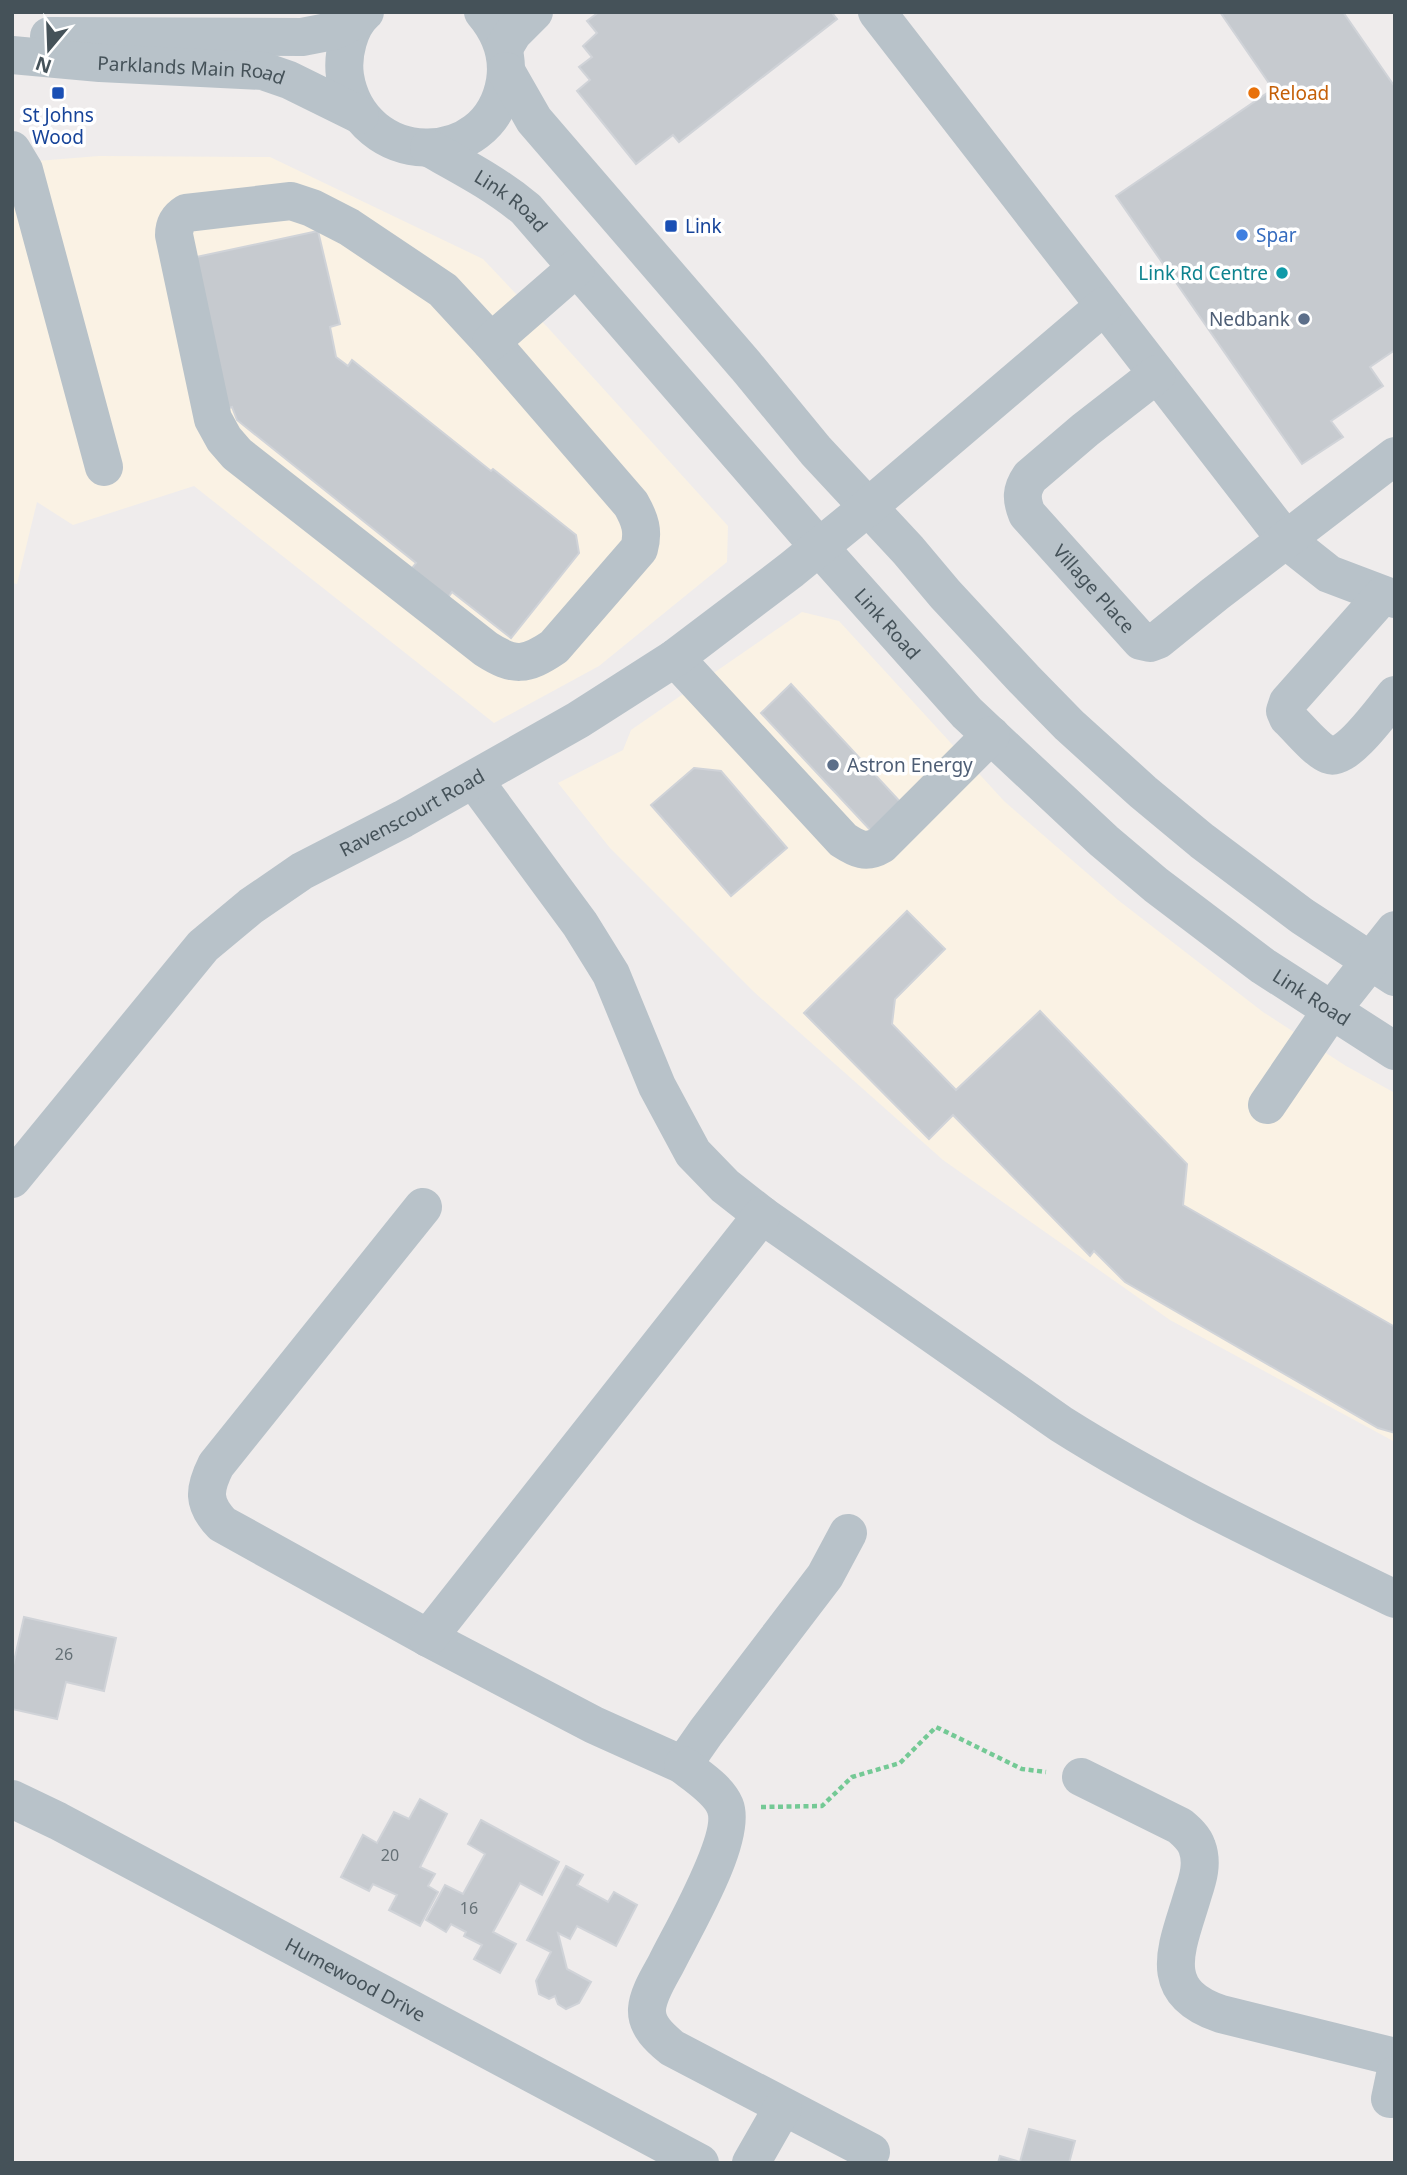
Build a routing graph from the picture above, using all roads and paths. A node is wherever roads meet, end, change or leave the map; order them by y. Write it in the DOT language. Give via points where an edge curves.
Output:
graph roads {
  1 [pos="483,12"];
  2 [pos="534,12"];
  3 [pos="877,12"];
  4 [pos="361,16"];
  5 [pos="98,24"];
  6 [pos="12,36"];
  7 [pos="12,55"];
  8 [pos="505,60"];
  9 [pos="360,115"];
  10 [pos="429,148"];
  11 [pos="12,150"];
  12 [pos="576,268"];
  13 [pos="1104,306"];
  14 [pos="491,342"];
  15 [pos="1157,374"];
  16 [pos="1395,456"];
  17 [pos="104,467"];
  18 [pos="867,508"];
  19 [pos="1286,540"];
  20 [pos="819,547"];
  21 [pos="1389,597"];
  22 [pos="675,658"];
  23 [pos="1395,695"];
  24 [pos="991,735"];
  25 [pos="474,780"];
  26 [pos="1395,930"];
  27 [pos="1382,970"];
  28 [pos="1331,1011"];
  29 [pos="1395,1051"];
  30 [pos="1267,1105"];
  31 [pos="12,1179"];
  32 [pos="423,1207"];
  33 [pos="762,1215"];
  34 [pos="848,1533"];
  35 [pos="1395,1599"];
  36 [pos="428,1638"];
  37 [pos="683,1765"];
  38 [pos="1081,1777"];
  39 [pos="12,1799"];
  40 [pos="725,1807"];
  41 [pos="1395,2057"];
  42 [pos="783,2107"];
  43 [pos="871,2152"];
  44 [pos="700,2163"];
  45 [pos="751,2163"];
  1 -- 8 [label="street" via="494,25"];
  2 -- 8 [label="street" via="513,33"];
  3 -- 13 [label="street"];
  4 -- 5 [label="street, Parklands Main Road" via="333,31 302,37"];
  4 -- 9 [label="street" via="348,42 344,67 348,92"];
  5 -- 6 [label="street, Parklands Main Road"];
  7 -- 9 [label="street, Parklands Main Road" via="263,71"];
  8 -- 10 [label="street" via="503,91 483,124 467,137"];
  8 -- 18 [label="street" via="534,120"];
  9 -- 10 [label="street" via="378,134 403,145"];
  10 -- 12 [label="street, Link Road" via="510,195"];
  11 -- 17 [label="street" via="24,170"];
  12 -- 14 [label="street"];
  12 -- 20 [label="street, Link Road"];
  13 -- 15 [label="street"];
  13 -- 18 [label="street, Ravenscourt Road"];
  14 -- 14 [label="street" via="631,504 642,528 639,549 631,559 554,647 526,663 512,662 486,649 237,454 224,439 213,419 174,229 186,213 291,201 312,208 349,227 443,290"];
  15 -- 19 [label="street"];
  15 -- 19 [label="street, Village Place" via="1030,477 1022,495 1027,514 1140,641 1150,643"];
  16 -- 19 [label="street, Village Place"];
  18 -- 20 [label="street, Ravenscourt Road"];
  18 -- 27 [label="street" via="1024,679 1143,792 1234,867"];
  19 -- 21 [label="street" via="1329,574"];
  20 -- 22 [label="street, Ravenscourt Road"];
  20 -- 24 [label="street, Link Road"];
  21 -- 23 [label="street" via="1284,708 1288,718 1320,749 1335,756 1345,752"];
  22 -- 24 [label="street" via="843,840 858,849 867,851 881,845"];
  22 -- 25 [label="street, Ravenscourt Road"];
  24 -- 28 [label="street, Link Road" via="1156,885"];
  25 -- 31 [label="street, Ravenscourt Road" via="302,871 212,938"];
  25 -- 33 [label="street" via="580,924 611,974 657,1086 693,1153"];
  26 -- 27 [label="street"];
  27 -- 28 [label="street"];
  28 -- 29 [label="street, Link Road"];
  28 -- 30 [label="street"];
  32 -- 36 [label="street" via="216,1465 206,1496 222,1524"];
  33 -- 35 [label="street" via="1108,1454"];
  33 -- 36 [label="street"];
  34 -- 37 [label="street" via="825,1576"];
  36 -- 37 [label="street" via="594,1725"];
  37 -- 40 [label="street"];
  38 -- 40 [label="path" via="1022,1769 936,1727 900,1763 852,1777 822,1806"];
  38 -- 41 [label="street" via="1192,1836 1200,1861 1176,1964 1182,1990 1205,2009"];
  39 -- 44 [label="street, Humewood Drive"];
  40 -- 42 [label="street" via="725,1838 710,1877 647,2009 650,2024 671,2048"];
  42 -- 43 [label="street"];
  42 -- 45 [label="street"];
}
